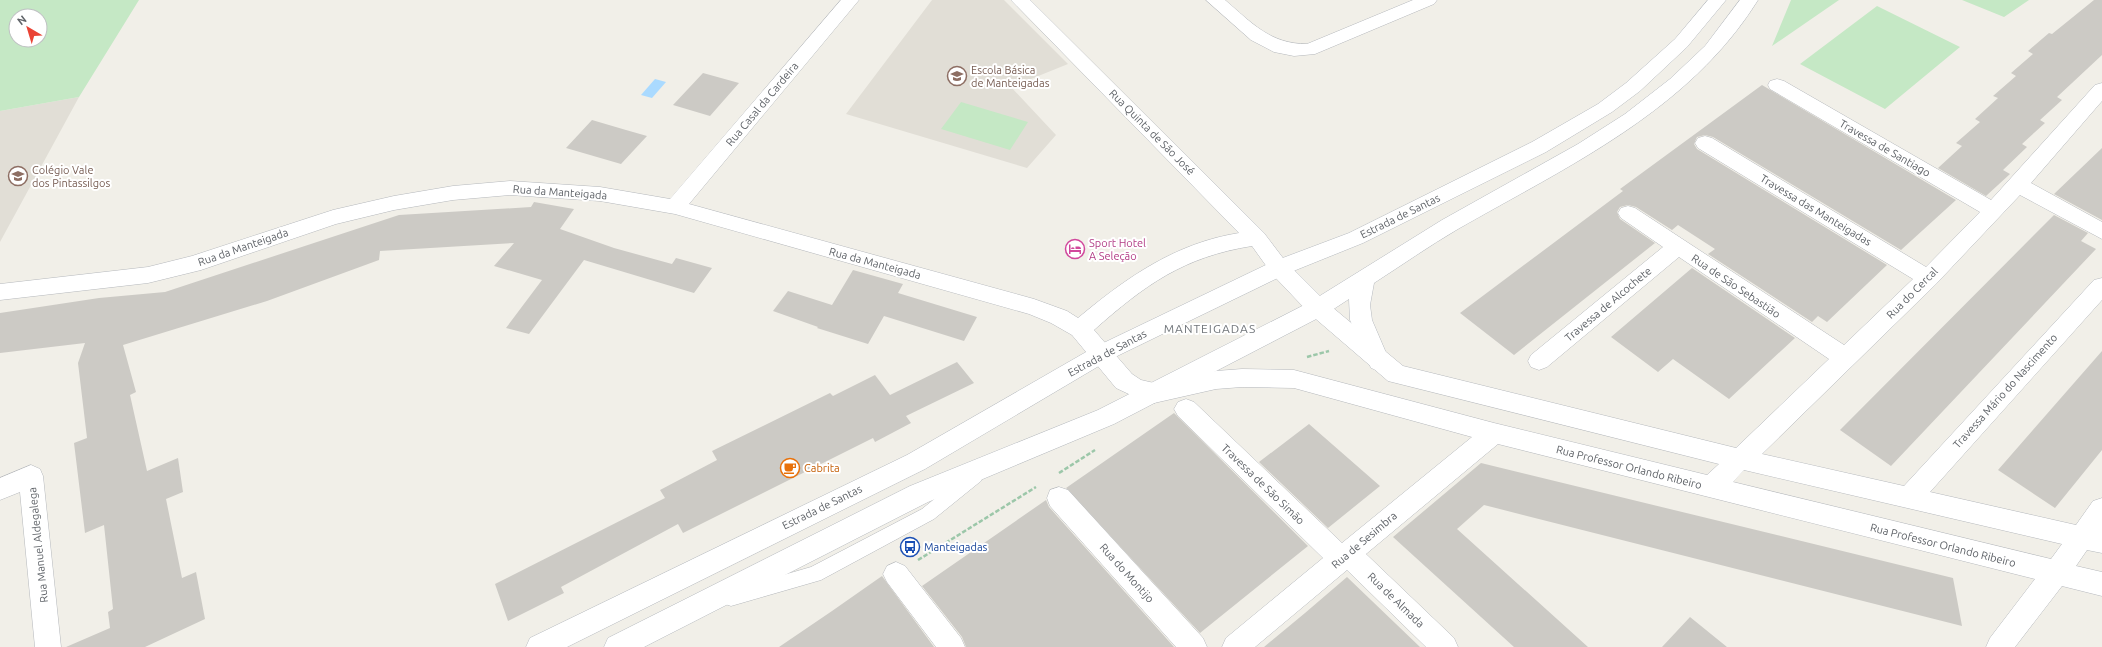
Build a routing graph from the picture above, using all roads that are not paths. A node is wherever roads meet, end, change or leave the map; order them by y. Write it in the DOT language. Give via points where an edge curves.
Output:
graph roads {
  1 [pos="850,0"];
  2 [pos="1020,0"];
  3 [pos="1215,0"];
  4 [pos="1383,0"];
  5 [pos="1428,0"];
  6 [pos="1717,0"];
  7 [pos="1748,0"];
  8 [pos="1400,12"];
  9 [pos="1777,86"];
  10 [pos="2102,89"];
  11 [pos="1704,143"];
  12 [pos="2018,185"];
  13 [pos="675,208"];
  14 [pos="1994,211"];
  15 [pos="1628,213"];
  16 [pos="2102,231"];
  17 [pos="1256,238"];
  18 [pos="1677,246"];
  19 [pos="1279,268"];
  20 [pos="1928,278"];
  21 [pos="1364,279"];
  22 [pos="2102,286"];
  23 [pos="0,292"];
  24 [pos="1318,308"];
  25 [pos="1080,329"];
  26 [pos="1101,354"];
  27 [pos="1845,358"];
  28 [pos="1539,361"];
  29 [pos="1380,362"];
  30 [pos="1154,393"];
  31 [pos="1186,410"];
  32 [pos="1494,433"];
  33 [pos="1740,459"];
  34 [pos="1711,487"];
  35 [pos="0,489"];
  36 [pos="1909,497"];
  37 [pos="1059,498"];
  38 [pos="2102,509"];
  39 [pos="2092,540"];
  40 [pos="1344,556"];
  41 [pos="2056,573"];
  42 [pos="896,574"];
  43 [pos="2102,584"];
  44 [pos="48,647"];
  45 [pos="539,647"];
  46 [pos="617,647"];
  47 [pos="952,647"];
  48 [pos="1194,647"];
  49 [pos="1234,647"];
  50 [pos="1445,647"];
  51 [pos="1999,647"];
  1 -- 13 [label="street, Rua Casal da Cardeira"];
  2 -- 17 [label="street, Rua Quinta de São José"];
  3 -- 8 [label="street" via="1262,40 1275,48 1293,52 1309,50"];
  4 -- 8 [label="street"];
  5 -- 8 [label="street"];
  6 -- 19 [label="street, Estrada de Santas" via="1701,22 1659,65 1605,108 1539,147 1428,203 1356,238"];
  7 -- 21 [label="street" via="1739,16 1710,50 1677,83 1632,119 1585,149 1450,225"];
  9 -- 14 [label="street, Travessa de Santiago"];
  10 -- 12 [label="street, Rua do Cercal"];
  11 -- 20 [label="street, Travessa das Manteigadas"];
  12 -- 14 [label="street, Rua do Cercal"];
  12 -- 16 [label="street"];
  13 -- 23 [label="street, Rua da Manteigada" via="600,194 558,190 510,188 453,193 333,217 194,264 148,275"];
  13 -- 25 [label="street, Rua da Manteigada" via="1034,307"];
  14 -- 20 [label="street, Rua do Cercal"];
  15 -- 18 [label="street, Rua de São Sebastião"];
  17 -- 19 [label="street, Rua Quinta de São José"];
  17 -- 25 [label="street" via="1202,248 1149,274 1123,292"];
  18 -- 27 [label="street, Rua de São Sebastião"];
  18 -- 28 [label="street, Travessa de Alcochete"];
  19 -- 24 [label="street, Rua Quinta de São José"];
  19 -- 26 [label="street, Estrada de Santas"];
  20 -- 27 [label="street, Rua do Cercal"];
  21 -- 24 [label="street"];
  21 -- 29 [label="street" via="1359,305 1361,320"];
  22 -- 36 [label="street, Travessa Mário do Nascimento"];
  24 -- 29 [label="street"];
  24 -- 30 [label="street"];
  25 -- 26 [label="street, Rua da Manteigada"];
  26 -- 30 [label="street, Rua da Manteigada" via="1124,380 1135,388"];
  26 -- 45 [label="street, Estrada de Santas" via="916,462"];
  27 -- 33 [label="street, Rua do Cercal"];
  29 -- 33 [label="street" via="1396,374 1408,378"];
  30 -- 32 [label="street, Rua Professor Orlando Ribeiro" via="1216,380 1294,379"];
  30 -- 46 [label="street" via="1094,422 919,494"];
  31 -- 40 [label="street, Travessa de São Simão"];
  32 -- 34 [label="street, Rua Professor Orlando Ribeiro"];
  32 -- 40 [label="street, Rua de Sesimbra"];
  33 -- 34 [label="street, Rua do Cercal"];
  33 -- 36 [label="street"];
  34 -- 41 [label="street, Rua Professor Orlando Ribeiro"];
  35 -- 44 [label="street, Rua Manuel Aldegalega" via="31,476"];
  36 -- 39 [label="street"];
  37 -- 48 [label="street, Rua do Montijo"];
  38 -- 39 [label="street"];
  39 -- 41 [label="street"];
  40 -- 49 [label="street, Rua de Sesimbra"];
  40 -- 50 [label="street, Rua de Almada"];
  41 -- 43 [label="street, Rua Professor Orlando Ribeiro"];
  41 -- 51 [label="street"];
  42 -- 47 [label="street"];
}
